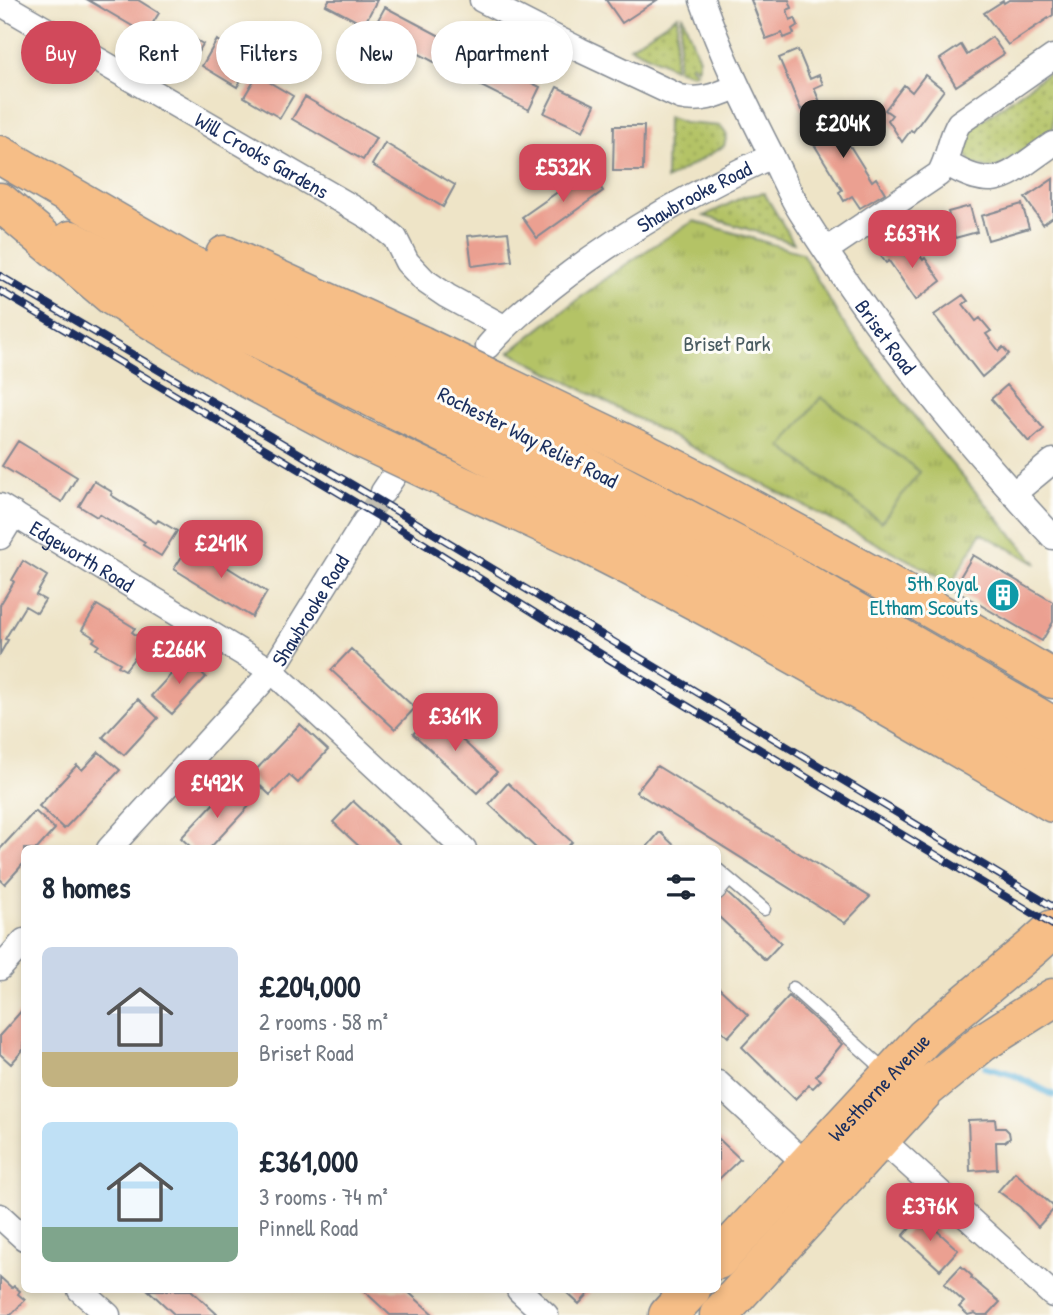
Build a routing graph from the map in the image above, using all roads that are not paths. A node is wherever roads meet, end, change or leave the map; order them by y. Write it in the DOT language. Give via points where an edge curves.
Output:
graph roads {
  1 [pos="482,0"];
  2 [pos="702,0"];
  3 [pos="0,3"];
  4 [pos="1053,57"];
  5 [pos="736,87"];
  6 [pos="1053,144"];
  7 [pos="0,155"];
  8 [pos="772,156"];
  9 [pos="946,163"];
  10 [pos="0,202"];
  11 [pos="826,250"];
  12 [pos="504,327"];
  13 [pos="400,373"];
  14 [pos="479,394"];
  15 [pos="1053,461"];
  16 [pos="414,471"];
  17 [pos="383,492"];
  18 [pos="1013,494"];
  19 [pos="7,510"];
  20 [pos="365,521"];
  21 [pos="0,537"];
  22 [pos="1053,537"];
  23 [pos="272,671"];
  24 [pos="1053,679"];
  25 [pos="942,681"];
  26 [pos="1053,726"];
  27 [pos="1053,767"];
  28 [pos="1053,803"];
  29 [pos="113,845"];
  30 [pos="460,845"];
  31 [pos="721,873"];
  32 [pos="729,880"];
  33 [pos="721,889"];
  34 [pos="764,909"];
  35 [pos="1053,929"];
  36 [pos="21,944"];
  37 [pos="0,968"];
  38 [pos="793,988"];
  39 [pos="1053,998"];
  40 [pos="890,1074"];
  41 [pos="721,1086"];
  42 [pos="880,1138"];
  43 [pos="806,1164"];
  44 [pos="0,1216"];
  45 [pos="21,1235"];
  46 [pos="721,1257"];
  47 [pos="83,1293"];
  48 [pos="522,1293"];
  49 [pos="688,1293"];
  50 [pos="1053,1295"];
  51 [pos="108,1315"];
  52 [pos="547,1315"];
  53 [pos="668,1315"];
  54 [pos="719,1315"];
  1 -- 5 [label="street" via="680,97 705,99"];
  2 -- 5 [label="street, Briset Road"];
  3 -- 12 [label="street, Will Crooks Gardens" via="369,217 395,238 407,262 425,281"];
  4 -- 9 [label="street" via="959,123 951,136"];
  5 -- 8 [label="street, Briset Road"];
  6 -- 9 [label="street" via="995,180 978,180"];
  7 -- 13 [label="highway" via="193,240"];
  8 -- 11 [label="street, Briset Road" via="798,209"];
  8 -- 12 [label="street, Shawbrooke Road" via="626,233"];
  9 -- 11 [label="street" via="928,183"];
  10 -- 13 [label="highway, Rochester Way Relief Road" via="186,303"];
  10 -- 16 [label="highway, bridge" via="112,296"];
  11 -- 18 [label="street, Briset Road" via="876,323"];
  12 -- 14 [label="street, Shawbrooke Road"];
  13 -- 14 [label="highway, bridge"];
  13 -- 14 [label="highway, Rochester Way Relief Road, bridge"];
  14 -- 24 [label="highway" via="643,452"];
  14 -- 25 [label="highway, Rochester Way Relief Road" via="747,591"];
  15 -- 18 [label="street"];
  16 -- 17 [label="street"];
  16 -- 28 [label="highway" via="586,545 888,706"];
  18 -- 22 [label="street, Briset Road"];
  19 -- 21 [label="street"];
  19 -- 23 [label="street, Edgeworth Road"];
  20 -- 23 [label="street, Shawbrooke Road"];
  23 -- 29 [label="street, Shawbrooke Road"];
  23 -- 30 [label="street, Edgeworth Road"];
  25 -- 26 [label="highway, Rochester Way Relief Road"];
  25 -- 27 [label="highway, Rochester Way Relief Road"];
  31 -- 32 [label="lane"];
  32 -- 33 [label="lane"];
  32 -- 34 [label="lane"];
  35 -- 40 [label="highway, Westhorne Avenue" via="964,1002"];
  36 -- 37 [label="street"];
  38 -- 40 [label="lane"];
  39 -- 42 [label="highway, Westhorne Avenue" via="982,1043 927,1088"];
  40 -- 43 [label="highway, Westhorne Avenue"];
  41 -- 43 [label="street"];
  42 -- 50 [label="street"];
  42 -- 54 [label="highway, Westhorne Avenue"];
  43 -- 46 [label="highway, Westhorne Avenue"];
  44 -- 45 [label="street"];
  47 -- 51 [label="street"];
  48 -- 52 [label="street"];
  49 -- 53 [label="highway"];
}
